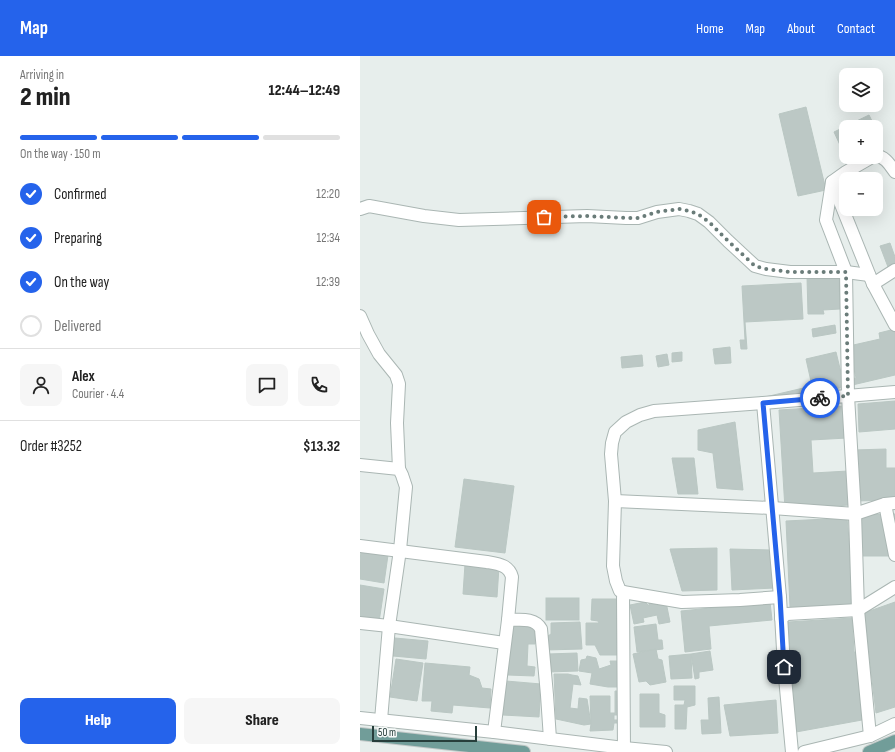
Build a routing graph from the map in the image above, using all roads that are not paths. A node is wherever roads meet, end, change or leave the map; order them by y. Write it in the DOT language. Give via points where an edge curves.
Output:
graph roads {
  1 [pos="883,158"];
  2 [pos="861,164"];
  3 [pos="895,172"];
  4 [pos="832,182"];
  5 [pos="360,208"];
  6 [pos="895,270"];
  7 [pos="846,272"];
  8 [pos="871,279"];
  9 [pos="360,317"];
  10 [pos="895,325"];
  11 [pos="895,392"];
  12 [pos="848,396"];
  13 [pos="763,403"];
  14 [pos="360,465"];
  15 [pos="399,469"];
  16 [pos="615,501"];
  17 [pos="890,503"];
  18 [pos="772,508"];
  19 [pos="856,514"];
  20 [pos="360,546"];
  21 [pos="400,550"];
  22 [pos="895,554"];
  23 [pos="895,587"];
  24 [pos="623,592"];
  25 [pos="780,597"];
  26 [pos="858,610"];
  27 [pos="781,618"];
  28 [pos="508,620"];
  29 [pos="360,623"];
  30 [pos="389,626"];
  31 [pos="504,643"];
  32 [pos="360,718"];
  33 [pos="381,720"];
  34 [pos="895,724"];
  35 [pos="494,732"];
  36 [pos="360,734"];
  37 [pos="870,736"];
  38 [pos="550,739"];
  39 [pos="895,741"];
  40 [pos="624,750"];
  41 [pos="524,752"];
  42 [pos="666,752"];
  43 [pos="792,752"];
  44 [pos="804,752"];
  45 [pos="868,752"];
  1 -- 3 [label="street"];
  2 -- 4 [label="street"];
  4 -- 7 [label="street" via="826,220"];
  4 -- 8 [label="street"];
  5 -- 7 [label="street" via="369,206 459,220 587,216 638,218 679,209 698,214 709,222 755,266 790,272"];
  6 -- 8 [label="street"];
  7 -- 8 [label="street"];
  7 -- 12 [label="street"];
  8 -- 10 [label="street"];
  9 -- 15 [label="street" via="379,354 396,375 399,384"];
  11 -- 12 [label="street"];
  12 -- 13 [label="street"];
  12 -- 19 [label="street"];
  13 -- 16 [label="street" via="654,411 626,422 615,432 612,443"];
  13 -- 18 [label="street"];
  14 -- 15 [label="street"];
  15 -- 21 [label="street" via="406,487"];
  16 -- 18 [label="street"];
  16 -- 24 [label="street" via="613,566 616,581"];
  17 -- 19 [label="street"];
  17 -- 22 [label="street"];
  18 -- 19 [label="street"];
  18 -- 25 [label="street"];
  19 -- 26 [label="street"];
  20 -- 21 [label="street"];
  21 -- 28 [label="street" via="487,562 508,568 512,577"];
  21 -- 30 [label="street"];
  23 -- 26 [label="street"];
  24 -- 25 [label="street" via="682,602"];
  24 -- 40 [label="street"];
  25 -- 27 [label="street"];
  26 -- 27 [label="street" via="787,614"];
  26 -- 37 [label="street"];
  27 -- 43 [label="street"];
  28 -- 31 [label="street"];
  28 -- 38 [label="street" via="534,622 541,629"];
  29 -- 30 [label="street"];
  30 -- 31 [label="street"];
  30 -- 33 [label="street"];
  31 -- 35 [label="street"];
  32 -- 33 [label="street"];
  33 -- 35 [label="street"];
  34 -- 37 [label="street"];
  35 -- 38 [label="street"];
  36 -- 41 [label="main road"];
  37 -- 44 [label="street"];
  38 -- 40 [label="street"];
  39 -- 45 [label="main road"];
  40 -- 42 [label="street"];
}
